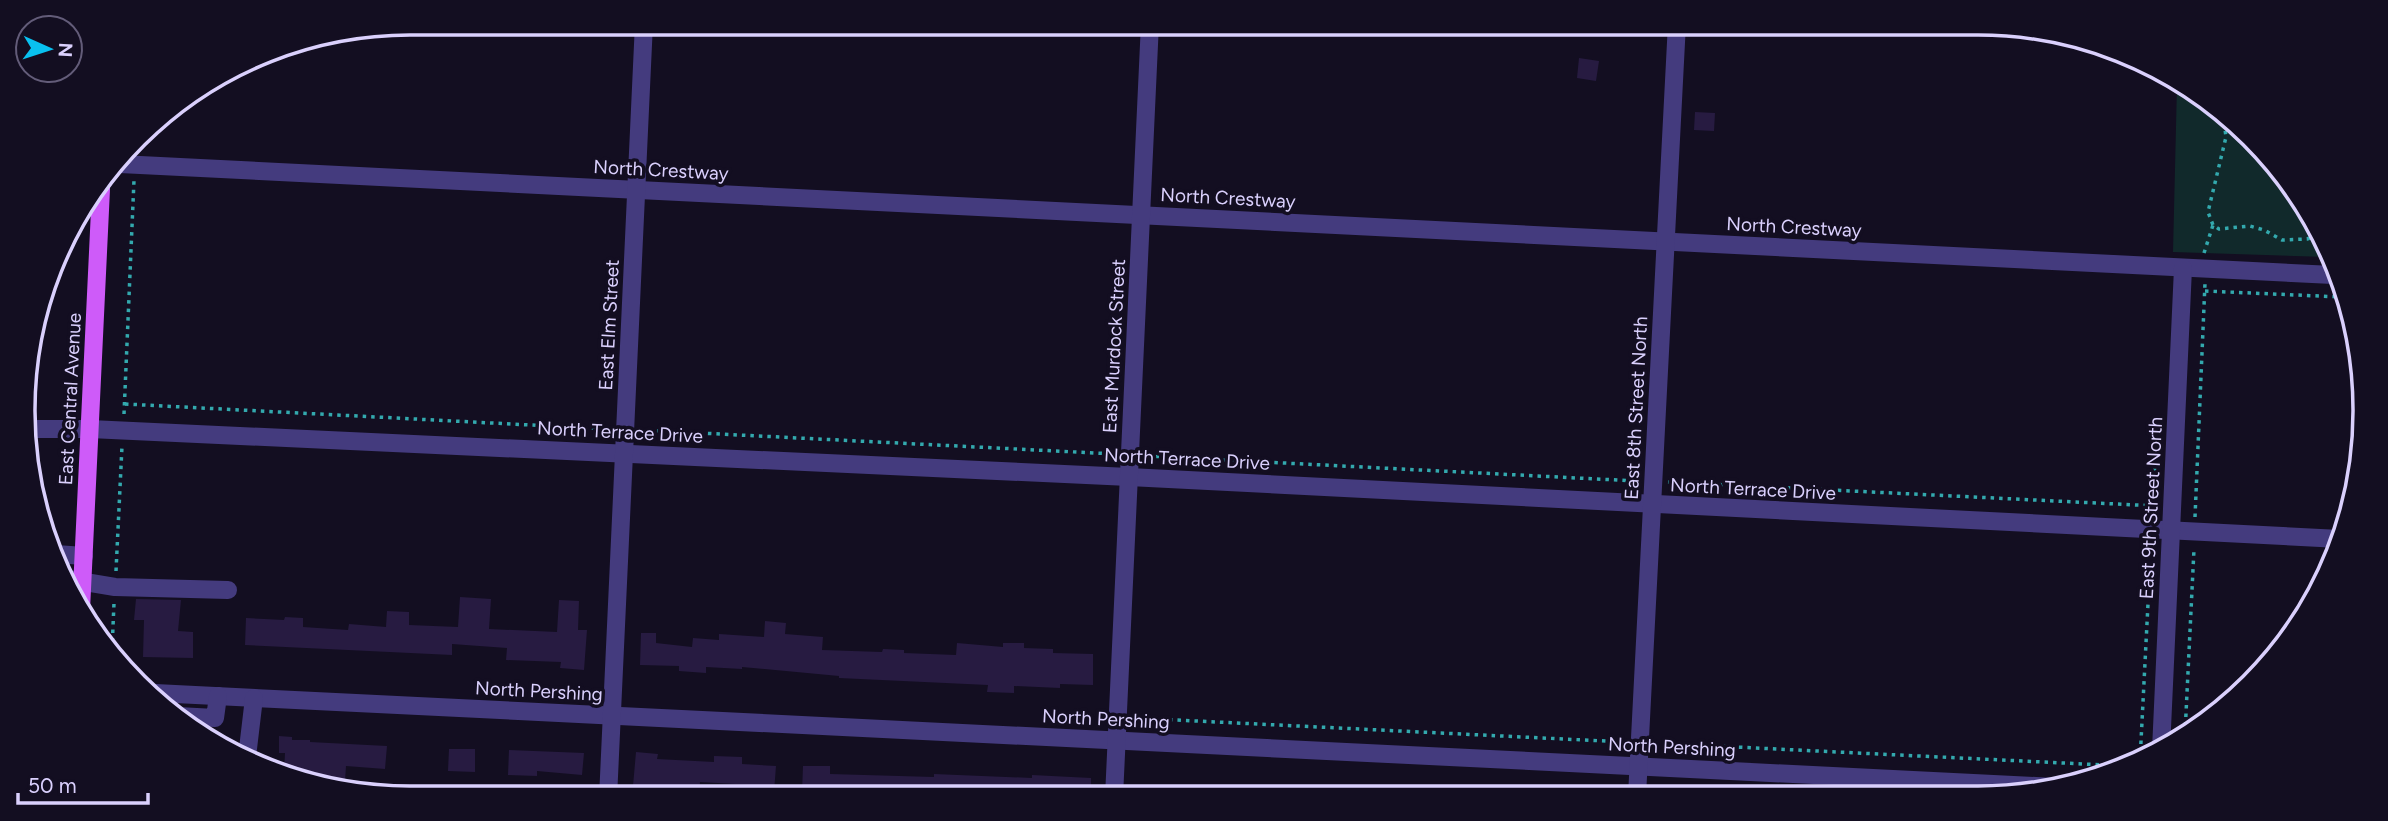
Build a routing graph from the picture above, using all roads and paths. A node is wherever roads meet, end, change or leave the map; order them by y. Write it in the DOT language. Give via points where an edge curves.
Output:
graph roads {
  1 [pos="643,35"];
  2 [pos="1149,35"];
  3 [pos="1675,35"];
  4 [pos="2225,128"];
  5 [pos="128,164"];
  6 [pos="637,190"];
  7 [pos="101,199"];
  8 [pos="1141,214"];
  9 [pos="2213,225"];
  10 [pos="2311,238"];
  11 [pos="1665,242"];
  12 [pos="2196,273"];
  13 [pos="2327,275"];
  14 [pos="2205,291"];
  15 [pos="2335,298"];
  16 [pos="125,404"];
  17 [pos="36,429"];
  18 [pos="90,429"];
  19 [pos="625,429"];
  20 [pos="123,430"];
  21 [pos="624,453"];
  22 [pos="1130,455"];
  23 [pos="1129,477"];
  24 [pos="1653,482"];
  25 [pos="1652,505"];
  26 [pos="2172,507"];
  27 [pos="2195,507"];
  28 [pos="2171,531"];
  29 [pos="2194,532"];
  30 [pos="2330,539"];
  31 [pos="64,555"];
  32 [pos="84,556"];
  33 [pos="75,580"];
  34 [pos="115,587"];
  35 [pos="228,590"];
  36 [pos="113,638"];
  37 [pos="218,696"];
  38 [pos="169,698"];
  39 [pos="254,698"];
  40 [pos="612,715"];
  41 [pos="194,717"];
  42 [pos="2185,723"];
  43 [pos="2162,738"];
  44 [pos="1117,741"];
  45 [pos="248,749"];
  46 [pos="1638,766"];
  47 [pos="2007,785"];
  48 [pos="609,786"];
  49 [pos="1115,786"];
  50 [pos="1637,786"];
  1 -- 6 [label="street, East Elm Street"];
  2 -- 8 [label="street, East Murdock Street"];
  3 -- 11 [label="street, East 8th Street North"];
  4 -- 9 [label="path" via="2208,212"];
  5 -- 6 [label="street, North Crestway"];
  5 -- 16 [label="path"];
  6 -- 8 [label="street, North Crestway"];
  6 -- 19 [label="street, East Elm Street"];
  7 -- 18 [label="main road, East Central Avenue"];
  8 -- 11 [label="street, North Crestway"];
  8 -- 22 [label="street, East Murdock Street"];
  9 -- 10 [label="path" via="2219,229 2250,226 2282,240"];
  9 -- 12 [label="path"];
  11 -- 12 [label="street, North Crestway"];
  11 -- 24 [label="street, East 8th Street North"];
  12 -- 13 [label="street, North Crestway"];
  12 -- 14 [label="path"];
  12 -- 26 [label="street, East 9th Street North"];
  14 -- 15 [label="path"];
  14 -- 27 [label="path"];
  16 -- 19 [label="path"];
  16 -- 20 [label="path"];
  17 -- 18 [label="street, North Terrace Drive"];
  18 -- 20 [label="street, North Terrace Drive"];
  18 -- 32 [label="main road, East Central Avenue"];
  19 -- 21 [label="street, East Elm Street"];
  19 -- 22 [label="path"];
  20 -- 21 [label="street, North Terrace Drive"];
  20 -- 34 [label="path"];
  21 -- 23 [label="street, North Terrace Drive"];
  21 -- 40 [label="street, East Elm Street"];
  22 -- 23 [label="street, East Murdock Street"];
  22 -- 24 [label="path"];
  23 -- 25 [label="street, North Terrace Drive"];
  23 -- 44 [label="street, East Murdock Street"];
  24 -- 25 [label="street, East 8th Street North"];
  24 -- 26 [label="path"];
  25 -- 28 [label="street, North Terrace Drive"];
  25 -- 46 [label="street, East 8th Street North"];
  26 -- 27 [label="path"];
  26 -- 28 [label="street, East 9th Street North"];
  27 -- 29 [label="path"];
  28 -- 29 [label="street, North Terrace Drive"];
  28 -- 43 [label="street, East 9th Street North"];
  29 -- 30 [label="street, North Terrace Drive"];
  29 -- 42 [label="path"];
  31 -- 32 [label="street"];
  32 -- 33 [label="main road, East Central Avenue"];
  33 -- 34 [label="street"];
  34 -- 35 [label="street"];
  34 -- 36 [label="path"];
  37 -- 38 [label="street, North Pershing"];
  37 -- 39 [label="street, North Pershing"];
  37 -- 41 [label="street" via="215,718"];
  39 -- 40 [label="street, North Pershing"];
  39 -- 45 [label="street"];
  40 -- 44 [label="street, North Pershing"];
  40 -- 48 [label="street, East Elm Street"];
  44 -- 46 [label="street, North Pershing"];
  44 -- 49 [label="street, East Murdock Street"];
  46 -- 47 [label="street, North Pershing"];
  46 -- 50 [label="street, East 8th Street North"];
}
